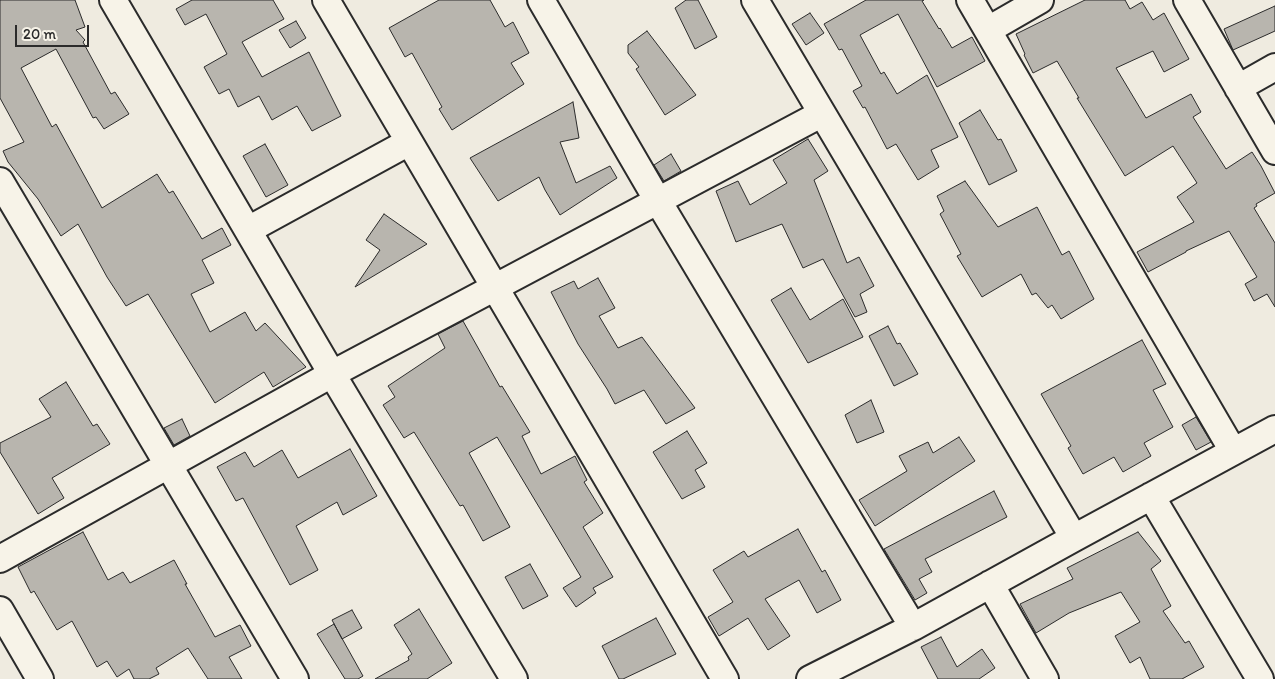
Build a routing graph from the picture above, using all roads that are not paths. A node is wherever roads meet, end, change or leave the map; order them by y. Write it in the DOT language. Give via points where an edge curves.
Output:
graph roads {
  1 [pos="113,0"];
  2 [pos="326,0"];
  3 [pos="541,0"];
  4 [pos="755,0"];
  5 [pos="970,0"];
  6 [pos="1040,0"];
  7 [pos="1187,0"];
  8 [pos="988,30"];
  9 [pos="1275,66"];
  10 [pos="1238,88"];
  11 [pos="821,114"];
  12 [pos="409,142"];
  13 [pos="1275,152"];
  14 [pos="0,181"];
  15 [pos="658,200"];
  16 [pos="248,230"];
  17 [pos="494,287"];
  18 [pos="332,374"];
  19 [pos="1275,429"];
  20 [pos="1233,451"];
  21 [pos="168,465"];
  22 [pos="1151,496"];
  23 [pos="1074,538"];
  24 [pos="0,559"];
  25 [pos="990,584"];
  26 [pos="0,610"];
  27 [pos="912,627"];
  28 [pos="822,676"];
  29 [pos="40,679"];
  30 [pos="295,679"];
  31 [pos="514,679"];
  32 [pos="725,679"];
  33 [pos="1045,679"];
  34 [pos="1260,679"];
  1 -- 16 [label="street"];
  2 -- 12 [label="street"];
  3 -- 15 [label="street"];
  4 -- 11 [label="street"];
  5 -- 8 [label="street"];
  6 -- 8 [label="street"];
  7 -- 10 [label="street"];
  8 -- 20 [label="street"];
  9 -- 10 [label="street"];
  10 -- 13 [label="street"];
  11 -- 15 [label="street"];
  11 -- 23 [label="street"];
  12 -- 16 [label="street"];
  12 -- 17 [label="street"];
  14 -- 21 [label="street"];
  15 -- 17 [label="street"];
  15 -- 27 [label="street"];
  16 -- 18 [label="street"];
  17 -- 18 [label="street"];
  17 -- 32 [label="street"];
  18 -- 21 [label="street"];
  18 -- 31 [label="street"];
  19 -- 20 [label="street"];
  20 -- 22 [label="street"];
  21 -- 24 [label="street"];
  21 -- 30 [label="street"];
  22 -- 23 [label="street"];
  22 -- 34 [label="street"];
  23 -- 25 [label="street"];
  25 -- 27 [label="street"];
  25 -- 33 [label="street"];
  26 -- 29 [label="street"];
  27 -- 28 [label="street"];
}
